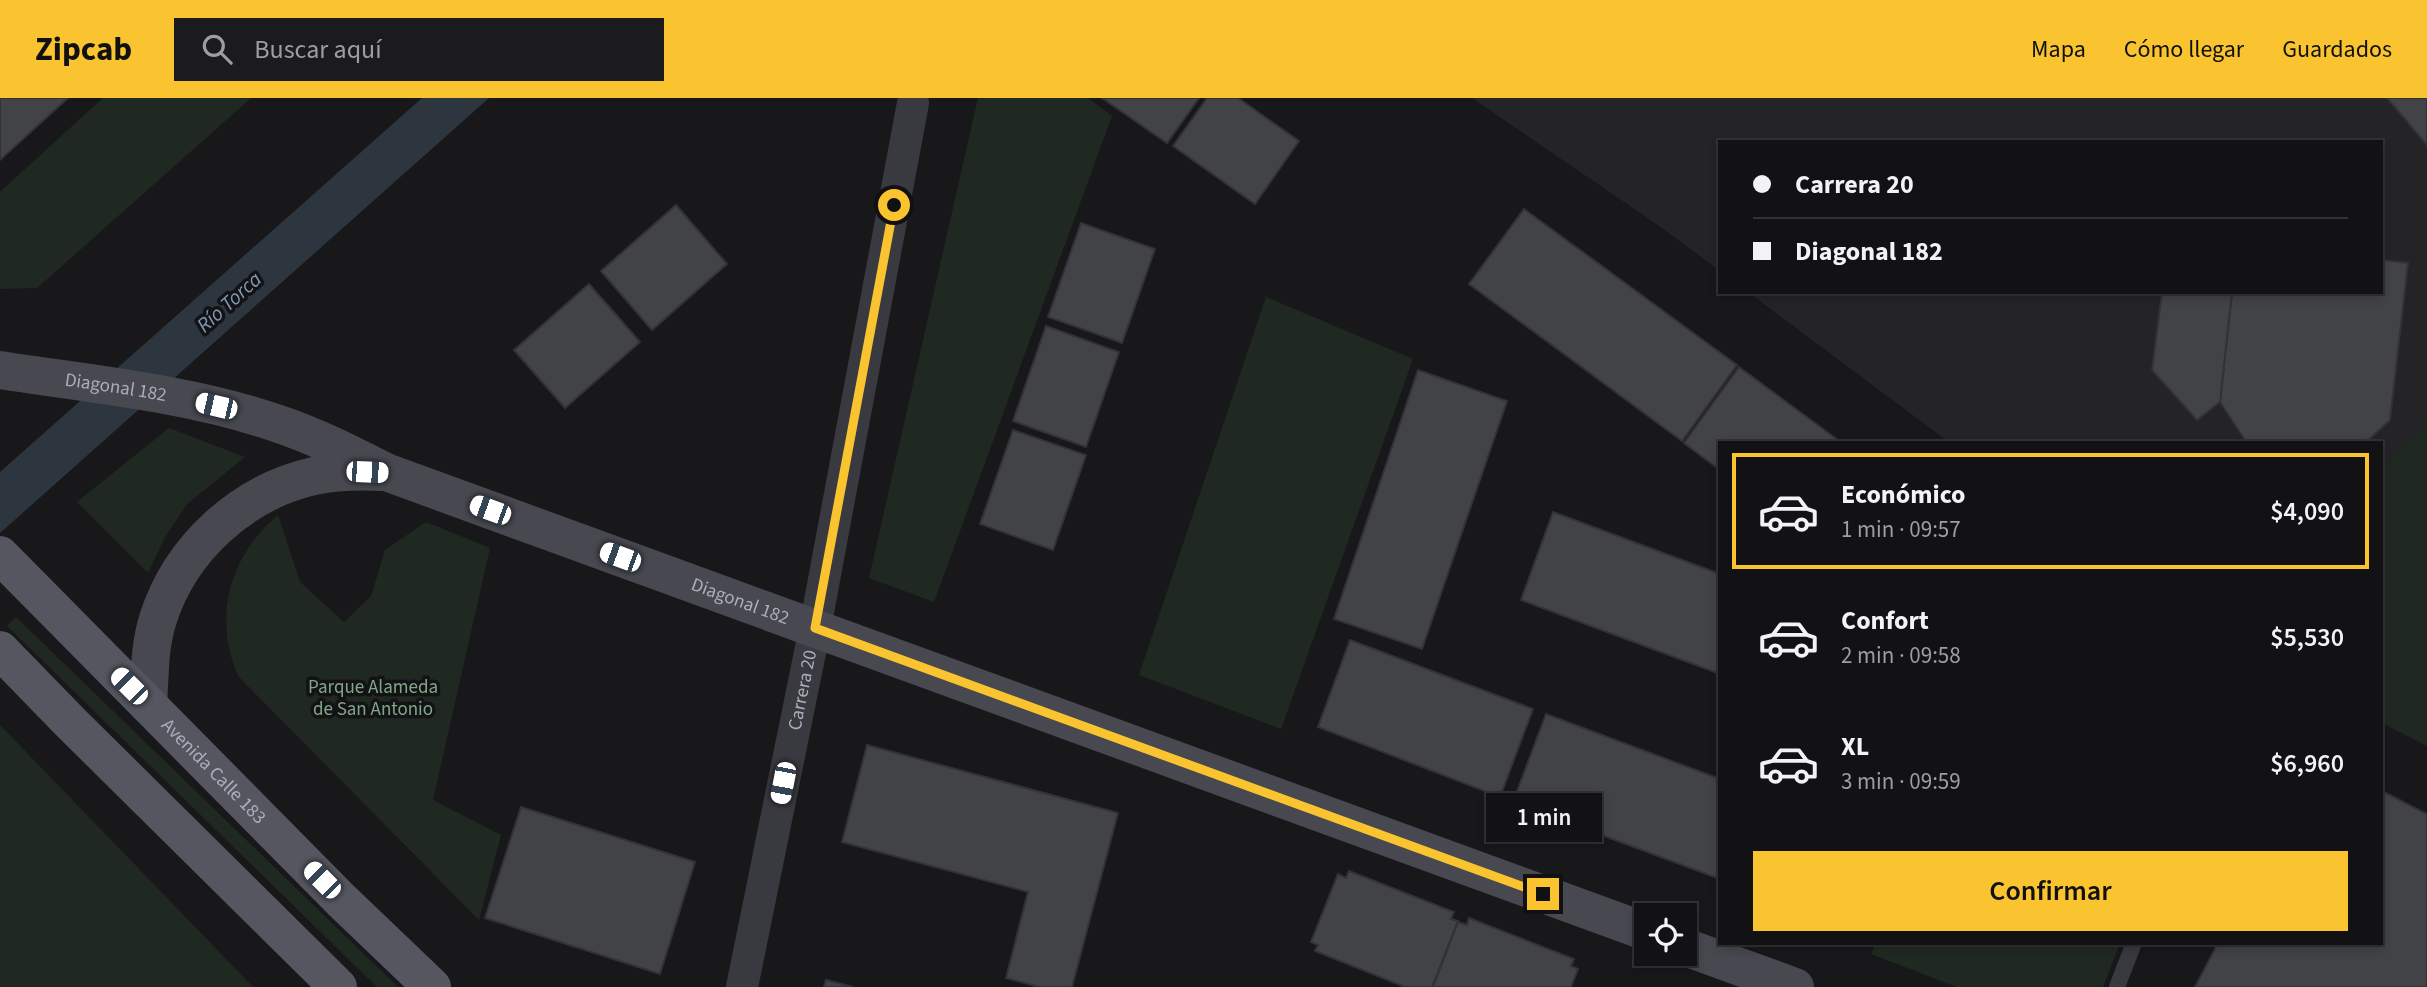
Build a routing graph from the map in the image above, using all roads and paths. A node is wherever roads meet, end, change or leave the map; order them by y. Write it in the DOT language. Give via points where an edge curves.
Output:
graph roads {
  1 [pos="913,103"];
  2 [pos="0,370"];
  3 [pos="386,472"];
  4 [pos="8,563"];
  5 [pos="815,628"];
  6 [pos="0,650"];
  7 [pos="148,705"];
  8 [pos="1634,927"];
  9 [pos="2133,945"];
  10 [pos="1697,951"];
  11 [pos="338,987"];
  12 [pos="432,987"];
  13 [pos="742,987"];
  14 [pos="1796,987"];
  15 [pos="2117,987"];
  1 -- 5 [label="street, Carrera 20"];
  2 -- 3 [label="street, Diagonal 182" via="196,401 272,421 324,440"];
  3 -- 5 [label="street, Diagonal 182"];
  3 -- 7 [label="street, Diagonal 182" via="313,476 246,505 217,528 192,554 158,619"];
  4 -- 7 [label="main road, Avenida Calle 183"];
  5 -- 8 [label="street, Diagonal 182"];
  5 -- 13 [label="street, Carrera 20"];
  6 -- 11 [label="main road"];
  7 -- 12 [label="main road, Avenida Calle 183"];
  9 -- 15 [label="lane"];
  10 -- 14 [label="street"];
}
